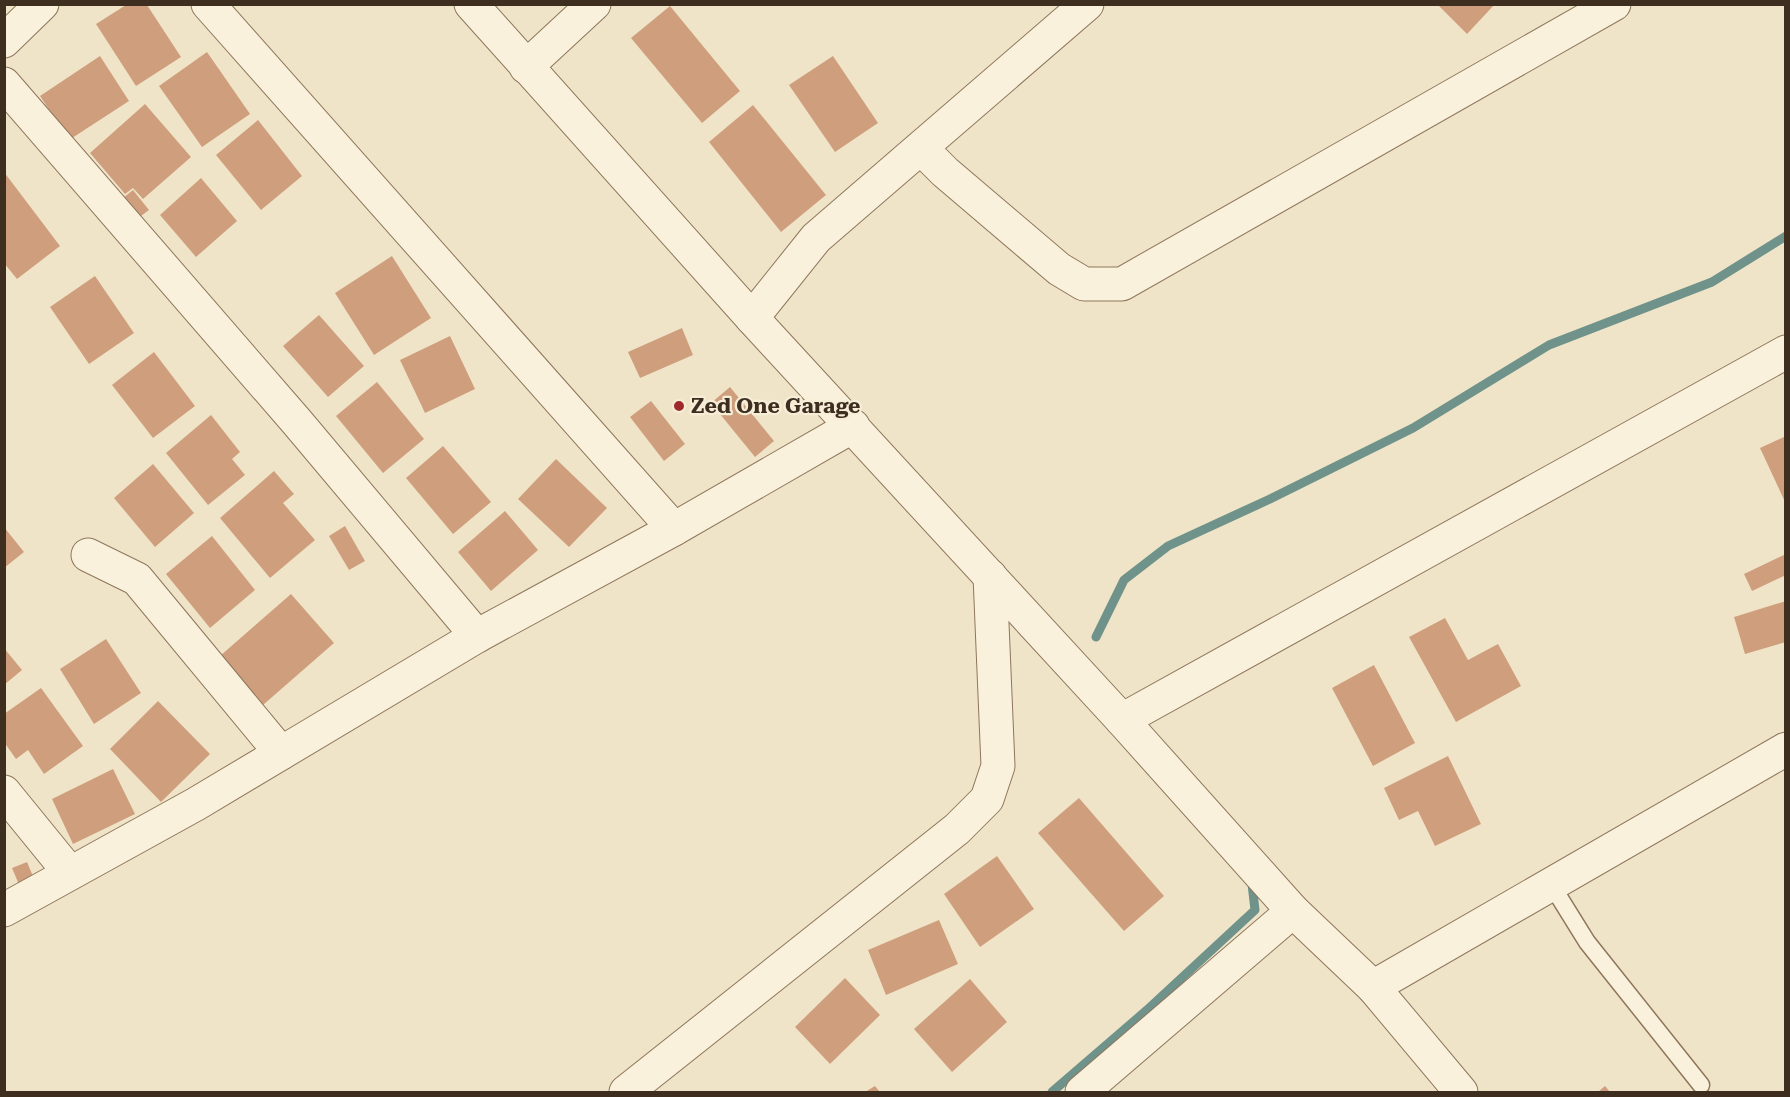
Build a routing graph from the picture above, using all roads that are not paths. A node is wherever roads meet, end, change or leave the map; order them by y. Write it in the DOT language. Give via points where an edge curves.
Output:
graph roads {
  1 [pos="42,4"];
  2 [pos="208,4"];
  3 [pos="471,4"];
  4 [pos="594,4"];
  5 [pos="1088,4"];
  6 [pos="1614,4"];
  7 [pos="4,41"];
  8 [pos="526,67"];
  9 [pos="4,84"];
  10 [pos="921,148"];
  11 [pos="752,318"];
  12 [pos="1785,352"];
  13 [pos="853,426"];
  14 [pos="674,529"];
  15 [pos="88,555"];
  16 [pos="990,576"];
  17 [pos="477,636"];
  18 [pos="1122,720"];
  19 [pos="1785,748"];
  20 [pos="281,753"];
  21 [pos="4,792"];
  22 [pos="70,873"];
  23 [pos="1551,884"];
  24 [pos="4,910"];
  25 [pos="1293,911"];
  26 [pos="1373,987"];
  27 [pos="1701,1085"];
  28 [pos="626,1092"];
  29 [pos="1082,1092"];
  30 [pos="1461,1092"];
  1 -- 7 [label="street"];
  2 -- 14 [label="street"];
  3 -- 8 [label="street"];
  4 -- 8 [label="street"];
  5 -- 10 [label="street"];
  6 -- 10 [label="street" via="1122,284 1084,284 1059,268"];
  8 -- 11 [label="street"];
  9 -- 17 [label="street"];
  10 -- 11 [label="street" via="816,238"];
  11 -- 13 [label="street"];
  12 -- 18 [label="street"];
  13 -- 14 [label="street"];
  13 -- 16 [label="street"];
  14 -- 17 [label="street"];
  15 -- 20 [label="street" via="137,579"];
  16 -- 18 [label="street"];
  16 -- 28 [label="street" via="998,766 987,798 957,829"];
  17 -- 20 [label="street"];
  18 -- 25 [label="street"];
  19 -- 23 [label="street"];
  20 -- 22 [label="street"];
  21 -- 22 [label="street"];
  22 -- 24 [label="street"];
  23 -- 26 [label="street"];
  23 -- 27 [label="lane" via="1587,942"];
  25 -- 26 [label="street"];
  25 -- 29 [label="street"];
  26 -- 30 [label="street"];
}
